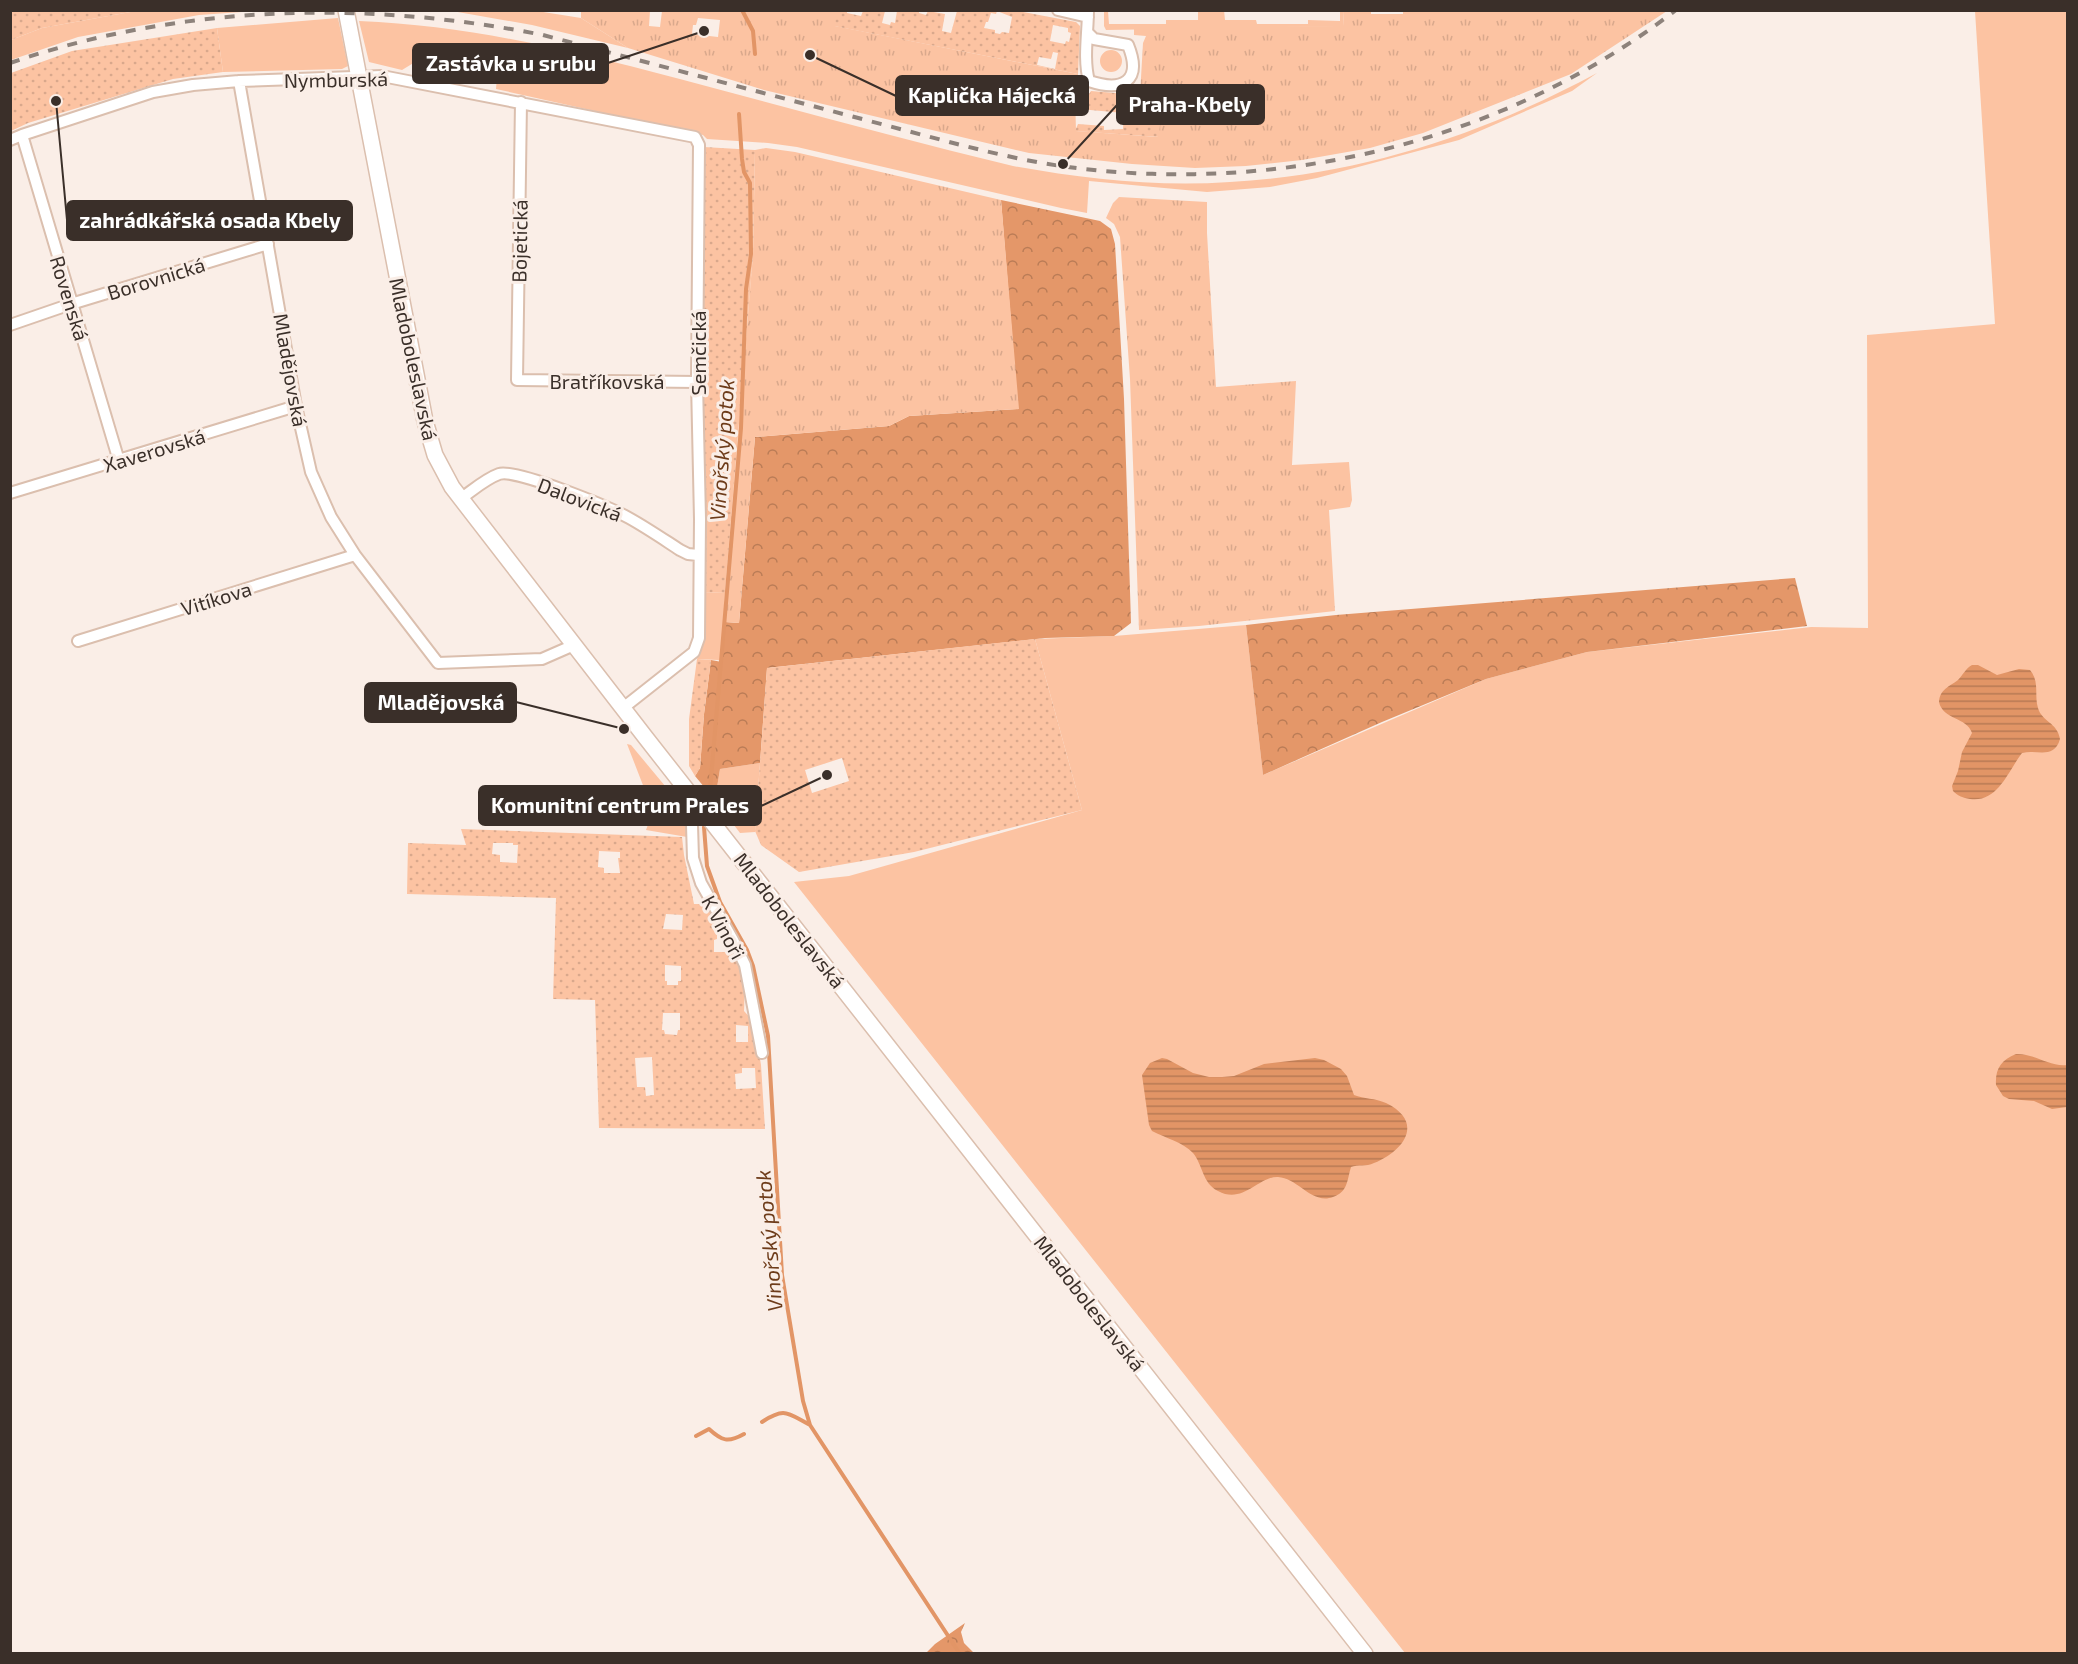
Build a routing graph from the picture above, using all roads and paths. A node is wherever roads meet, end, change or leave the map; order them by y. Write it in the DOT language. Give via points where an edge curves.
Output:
graph roads {
  1 [pos="346,10"];
  2 [pos="1058,10"];
  3 [pos="1088,14"];
  4 [pos="1088,33"];
  5 [pos="359,77"];
  6 [pos="239,81"];
  7 [pos="521,102"];
  8 [pos="22,135"];
  9 [pos="10,140"];
  10 [pos="699,142"];
  11 [pos="268,244"];
  12 [pos="71,304"];
  13 [pos="10,325"];
  14 [pos="517,380"];
  15 [pos="697,382"];
  16 [pos="296,406"];
  17 [pos="119,461"];
  18 [pos="10,493"];
  19 [pos="460,499"];
  20 [pos="355,555"];
  21 [pos="698,555"];
  22 [pos="78,641"];
  23 [pos="574,645"];
  24 [pos="623,708"];
  25 [pos="698,802"];
  26 [pos="762,1053"];
  27 [pos="1365,1653"];
  1 -- 5 [label="main road, Mladoboleslavská"];
  2 -- 3 [label="street"];
  3 -- 4 [label="street"];
  4 -- 4 [label="street" via="1089,81 1119,86 1130,78 1133,63 1128,45 1094,39"];
  5 -- 6 [label="street, Nymburská"];
  5 -- 7 [label="street, Nymburská" via="394,76"];
  5 -- 19 [label="main road, Mladoboleslavská" via="428,434 444,474"];
  6 -- 8 [label="street, Nymburská" via="153,92"];
  6 -- 11 [label="street, Mladějovská"];
  7 -- 10 [label="street, Nymburská" via="695,137"];
  7 -- 14 [label="street, Bojetická"];
  8 -- 9 [label="street, Nymburská"];
  8 -- 12 [label="street, Rovenská"];
  10 -- 15 [label="street, Semčická"];
  11 -- 12 [label="street, Borovnická"];
  11 -- 16 [label="street, Mladějovská"];
  12 -- 13 [label="street, Borovnická"];
  12 -- 17 [label="street, Rovenská"];
  14 -- 15 [label="street, Bratříkovská"];
  15 -- 21 [label="street, Semčická"];
  16 -- 17 [label="street, Xaverovská"];
  16 -- 20 [label="street, Mladějovská" via="311,472 331,517"];
  17 -- 18 [label="street, Xaverovská"];
  19 -- 21 [label="street, Dalovická" via="500,473 548,485 609,508 680,550"];
  19 -- 23 [label="main road, Mladoboleslavská"];
  20 -- 22 [label="street, Vitíkova"];
  20 -- 23 [label="street, Mladějovská" via="438,663 542,659"];
  21 -- 24 [label="street, Semčická" via="698,645"];
  23 -- 24 [label="main road, Mladoboleslavská"];
  24 -- 25 [label="main road, Mladoboleslavská"];
  25 -- 26 [label="street, K Vinoři" via="692,825 693,858 701,883 745,965"];
  25 -- 27 [label="main road, Mladoboleslavská"];
}
